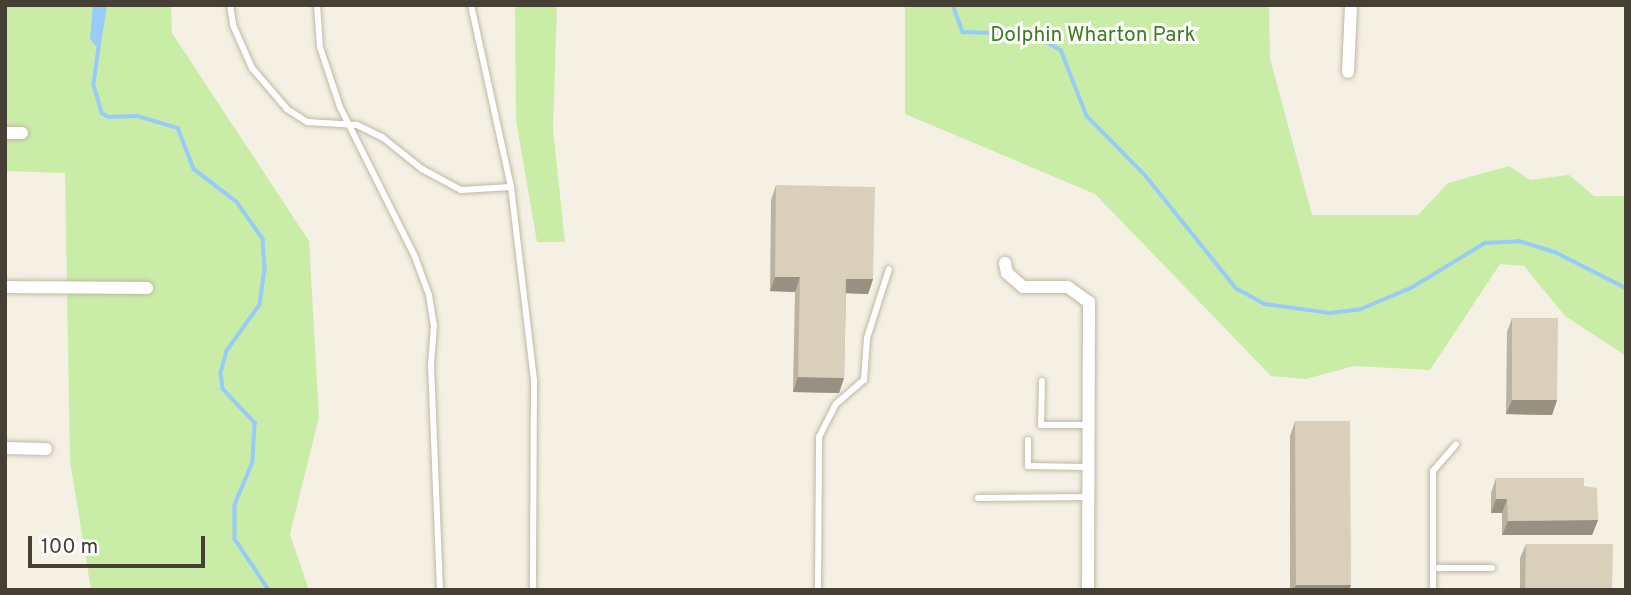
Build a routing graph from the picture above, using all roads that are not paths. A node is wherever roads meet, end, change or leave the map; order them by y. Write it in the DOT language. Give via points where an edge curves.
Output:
graph roads {
  1 [pos="230,5"];
  2 [pos="317,5"];
  3 [pos="471,5"];
  4 [pos="1351,5"];
  5 [pos="1348,72"];
  6 [pos="349,126"];
  7 [pos="5,133"];
  8 [pos="22,134"];
  9 [pos="511,187"];
  10 [pos="1005,263"];
  11 [pos="889,270"];
  12 [pos="5,286"];
  13 [pos="147,288"];
  14 [pos="1042,380"];
  15 [pos="1090,426"];
  16 [pos="1028,440"];
  17 [pos="1456,445"];
  18 [pos="5,448"];
  19 [pos="46,449"];
  20 [pos="1089,467"];
  21 [pos="978,498"];
  22 [pos="1089,498"];
  23 [pos="1433,568"];
  24 [pos="1492,568"];
  25 [pos="440,590"];
  26 [pos="533,590"];
  27 [pos="818,590"];
  28 [pos="1088,590"];
  29 [pos="1433,590"];
  1 -- 6 [label="lane" via="233,25 252,68 287,109 307,122"];
  2 -- 6 [label="lane" via="320,47"];
  3 -- 9 [label="lane"];
  4 -- 5 [label="street"];
  6 -- 9 [label="lane" via="382,137 422,169 461,190"];
  6 -- 25 [label="lane" via="415,257 429,295 434,325 431,365"];
  7 -- 8 [label="street"];
  9 -- 26 [label="lane" via="534,380"];
  10 -- 15 [label="street" via="1007,273 1023,287 1068,287 1089,302"];
  11 -- 27 [label="lane" via="867,338 864,380 836,404 819,437"];
  12 -- 13 [label="street"];
  14 -- 15 [label="lane" via="1041,425"];
  15 -- 20 [label="street"];
  16 -- 20 [label="lane" via="1028,466"];
  17 -- 23 [label="lane" via="1433,471"];
  18 -- 19 [label="street"];
  20 -- 22 [label="street"];
  21 -- 22 [label="lane"];
  22 -- 28 [label="street"];
  23 -- 24 [label="lane"];
  23 -- 29 [label="lane"];
}
